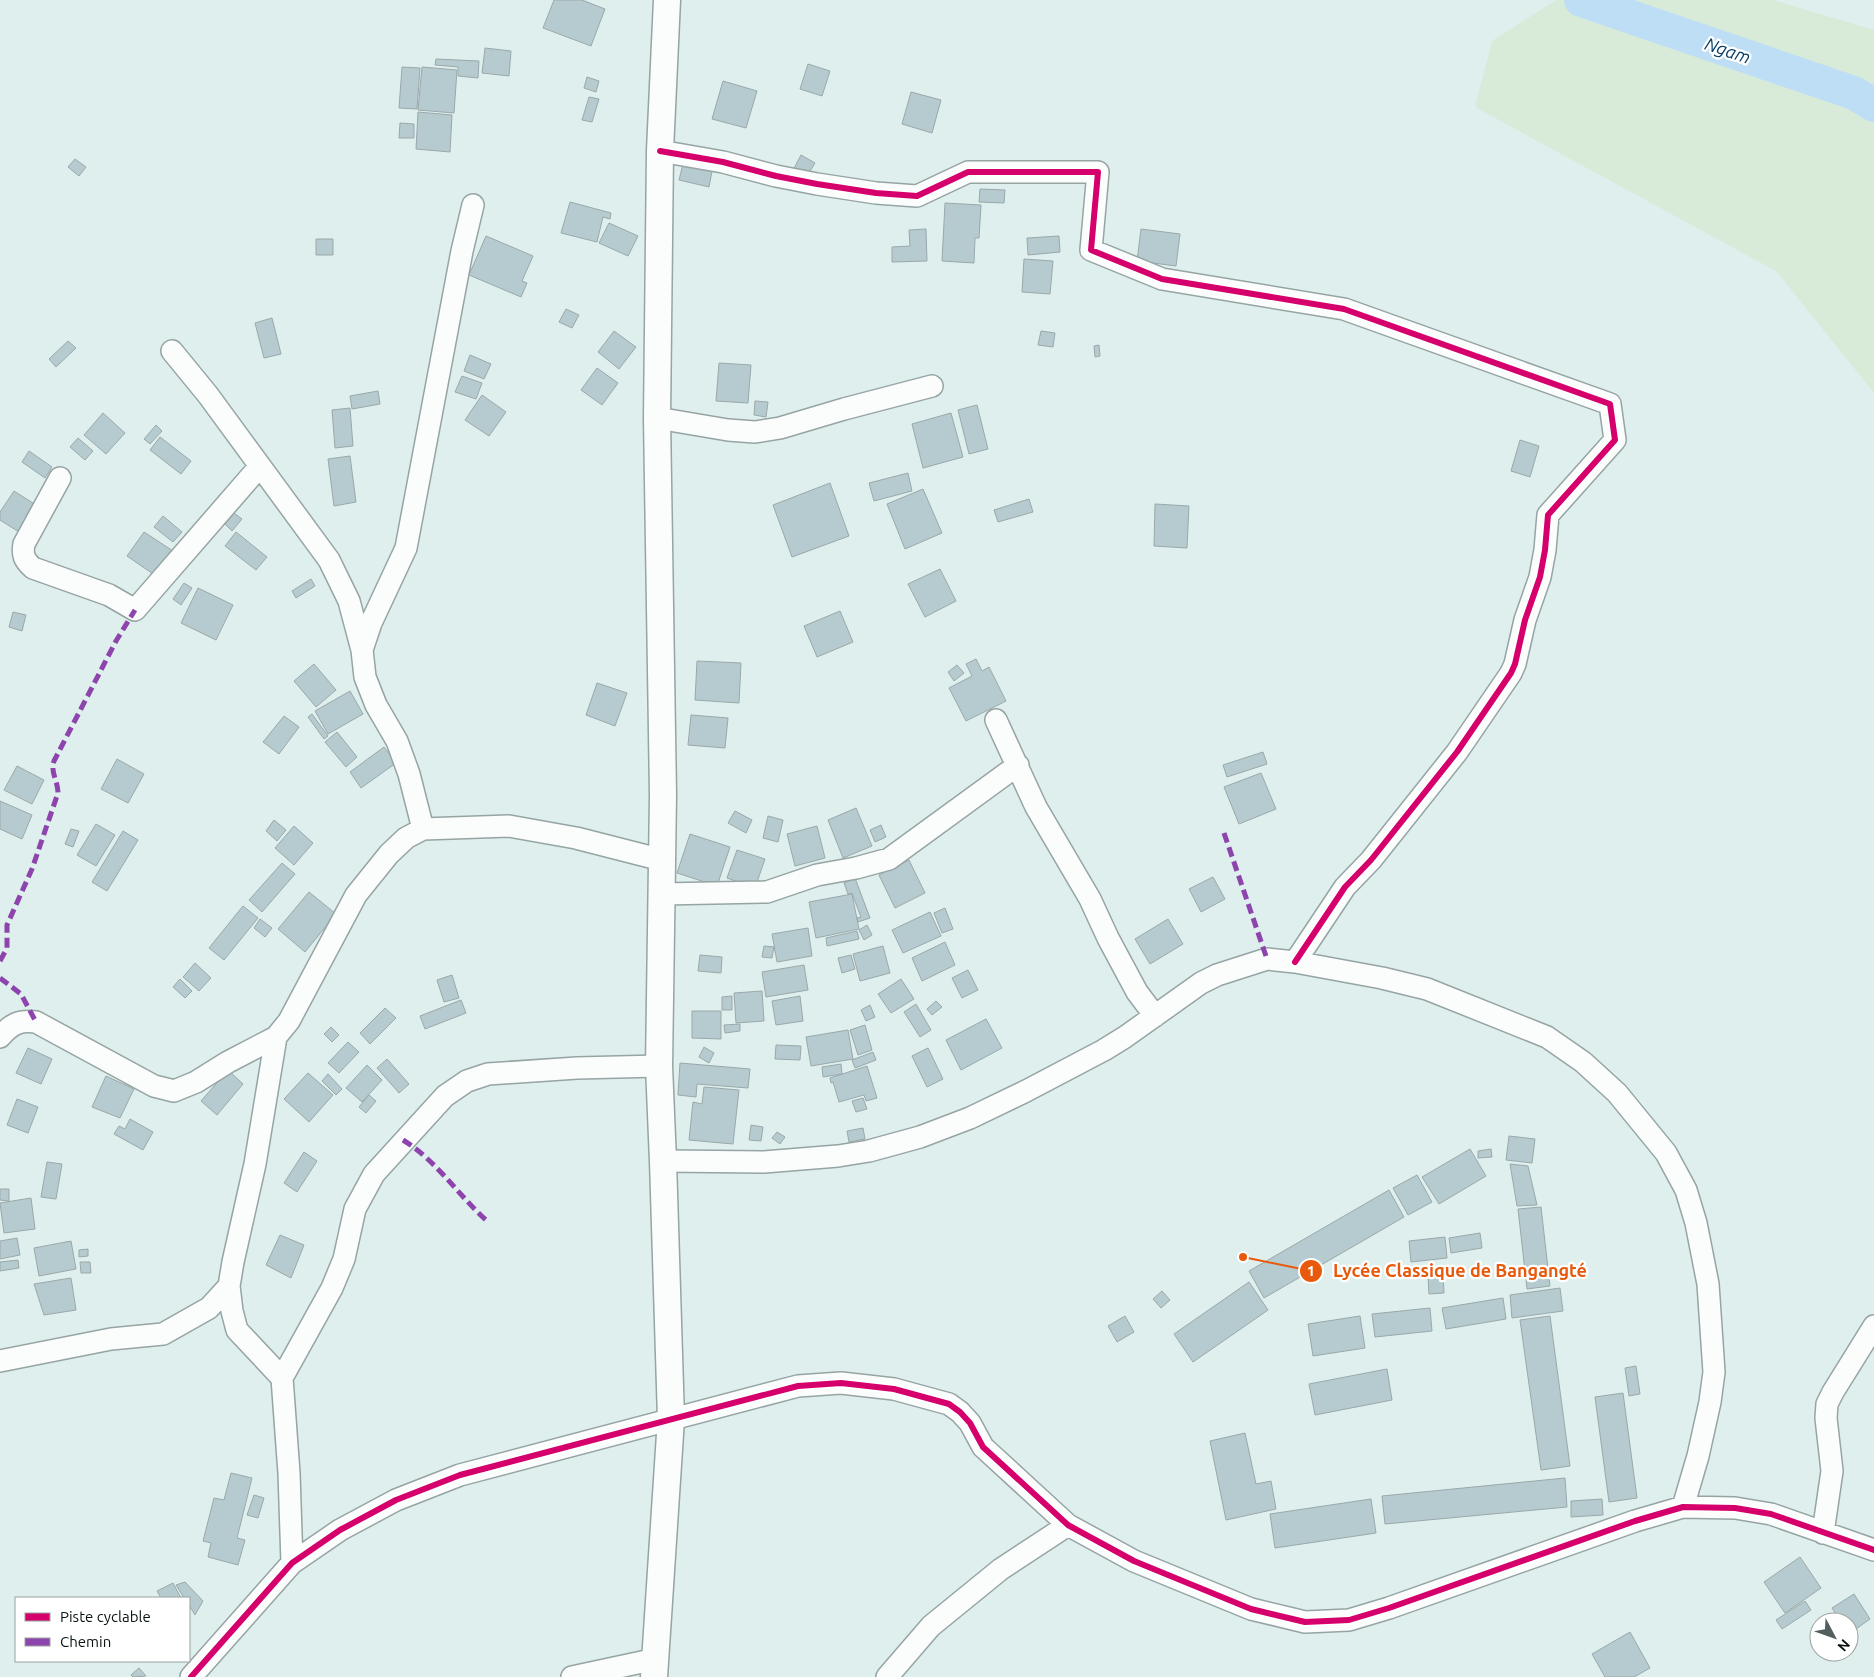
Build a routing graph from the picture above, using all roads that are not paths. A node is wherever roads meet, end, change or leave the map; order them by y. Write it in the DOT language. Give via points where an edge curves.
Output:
graph roads {
  1 [pos="667,0"];
  2 [pos="660,151"];
  3 [pos="473,205"];
  4 [pos="172,351"];
  5 [pos="932,386"];
  6 [pos="657,418"];
  7 [pos="260,466"];
  8 [pos="60,478"];
  9 [pos="362,650"];
  10 [pos="996,720"];
  11 [pos="1018,766"];
  12 [pos="423,829"];
  13 [pos="662,860"];
  14 [pos="662,894"];
  15 [pos="1294,962"];
  16 [pos="1155,1016"];
  17 [pos="0,1037"];
  18 [pos="276,1037"];
  19 [pos="659,1066"];
  20 [pos="663,1161"];
  21 [pos="230,1286"];
  22 [pos="209,1308"];
  23 [pos="1874,1326"];
  24 [pos="237,1330"];
  25 [pos="0,1361"];
  26 [pos="282,1378"];
  27 [pos="671,1419"];
  28 [pos="1683,1508"];
  29 [pos="1068,1525"];
  30 [pos="1822,1533"];
  31 [pos="1874,1550"];
  32 [pos="292,1563"];
  33 [pos="655,1668"];
  34 [pos="191,1677"];
  35 [pos="572,1677"];
  36 [pos="887,1677"];
  1 -- 2 [label="street"];
  2 -- 6 [label="street"];
  2 -- 15 [label="street" via="817,184 917,196 968,172 1098,172 1091,250 1162,279 1344,309 1610,404 1615,440 1548,515 1540,577 1512,673 1456,752 1371,860 1345,887"];
  3 -- 9 [label="street" via="406,548"];
  4 -- 7 [label="street"];
  5 -- 6 [label="street" via="755,432"];
  6 -- 13 [label="street" via="664,795"];
  7 -- 8 [label="street" via="135,610 109,595 33,568 26,562 22,553 24,544"];
  7 -- 9 [label="street" via="329,560 349,601"];
  9 -- 12 [label="street" via="366,677 376,704 397,741"];
  10 -- 11 [label="street"];
  11 -- 14 [label="street" via="889,859 817,875 767,892"];
  11 -- 16 [label="street" via="1036,807 1090,899 1137,992"];
  12 -- 13 [label="street" via="510,826 576,838"];
  12 -- 18 [label="street" via="406,838 389,854 356,896 289,1021"];
  13 -- 14 [label="street"];
  14 -- 19 [label="street"];
  15 -- 16 [label="street" via="1266,959 1217,974"];
  15 -- 28 [label="street" via="1427,989 1547,1037 1583,1062 1617,1093 1666,1153 1686,1190 1696,1224 1708,1284 1714,1372 1698,1456"];
  16 -- 20 [label="street" via="1104,1050 1026,1091 920,1138 838,1156 764,1162"];
  17 -- 18 [label="street" via="12,1025 36,1022 154,1086 174,1091"];
  18 -- 21 [label="street"];
  19 -- 20 [label="street"];
  19 -- 26 [label="street" via="488,1074 467,1081 444,1096 374,1174 365,1189 355,1209 344,1259 332,1288"];
  20 -- 27 [label="street"];
  21 -- 22 [label="street"];
  21 -- 24 [label="street"];
  22 -- 24 [label="street"];
  22 -- 25 [label="street" via="163,1334 111,1339"];
  23 -- 30 [label="street" via="1827,1404 1832,1471"];
  24 -- 26 [label="street"];
  26 -- 32 [label="street"];
  27 -- 29 [label="street" via="798,1386 841,1383 894,1389 948,1404 960,1412 970,1423 982,1447"];
  27 -- 32 [label="street" via="460,1475 396,1500 340,1530"];
  27 -- 33 [label="street"];
  28 -- 29 [label="street" via="1635,1521 1389,1608 1349,1620 1306,1622 1251,1609 1177,1579 1134,1561"];
  28 -- 30 [label="street" via="1735,1508 1771,1514"];
  29 -- 36 [label="street" via="1001,1569 931,1626"];
  30 -- 31 [label="street"];
  32 -- 34 [label="street"];
  33 -- 35 [label="street"];
}
